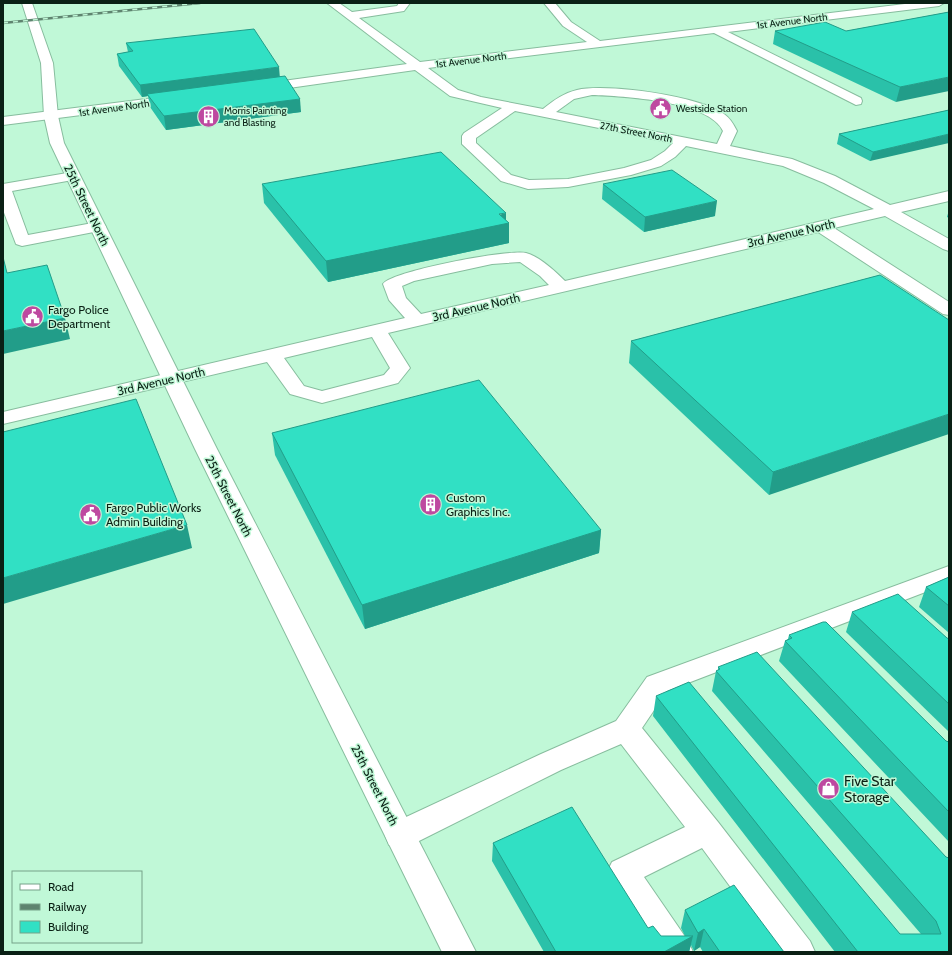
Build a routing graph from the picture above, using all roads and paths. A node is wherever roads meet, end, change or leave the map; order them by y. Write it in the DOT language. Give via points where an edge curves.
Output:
graph roads {
  1 [pos="27,3"];
  2 [pos="332,3"];
  3 [pos="405,3"];
  4 [pos="549,3"];
  5 [pos="939,3"];
  6 [pos="349,16"];
  7 [pos="716,30"];
  8 [pos="597,44"];
  9 [pos="418,66"];
  10 [pos="252,89"];
  11 [pos="189,98"];
  12 [pos="856,101"];
  13 [pos="513,107"];
  14 [pos="545,114"];
  15 [pos="51,116"];
  16 [pos="3,121"];
  17 [pos="684,141"];
  18 [pos="722,149"];
  19 [pos="73,176"];
  20 [pos="949,196"];
  21 [pos="886,211"];
  22 [pos="820,226"];
  23 [pos="98,227"];
  24 [pos="949,246"];
  25 [pos="562,287"];
  26 [pos="949,310"];
  27 [pos="417,321"];
  28 [pos="377,330"];
  29 [pos="272,355"];
  30 [pos="172,378"];
  31 [pos="3,418"];
  32 [pos="949,574"];
  33 [pos="889,596"];
  34 [pos="911,615"];
  35 [pos="818,622"];
  36 [pos="840,644"];
  37 [pos="680,675"];
  38 [pos="701,699"];
  39 [pos="626,729"];
  40 [pos="707,830"];
  41 [pos="400,835"];
  42 [pos="459,952"];
  43 [pos="676,952"];
  44 [pos="798,952"];
  1 -- 15 [label="street, 25th Street North" via="47,63"];
  2 -- 6 [label="street, 27th Street North"];
  3 -- 6 [label="street" via="400,9"];
  4 -- 8 [label="street" via="567,24"];
  5 -- 7 [label="street, 1st Avenue North"];
  6 -- 9 [label="street, 27th Street North"];
  7 -- 8 [label="street, 1st Avenue North"];
  7 -- 12 [label="street"];
  8 -- 9 [label="street, 1st Avenue North"];
  9 -- 10 [label="street, 1st Avenue North"];
  9 -- 13 [label="street, 27th Street North" via="454,93"];
  11 -- 15 [label="street, 1st Avenue North"];
  13 -- 14 [label="street, 27th Street North"];
  13 -- 17 [label="street" via="469,136 469,144 506,178 528,185 568,182 626,172 656,163"];
  14 -- 17 [label="street, 27th Street North"];
  14 -- 18 [label="street" via="563,99 579,93 604,91 698,106 718,115 727,123 730,131"];
  15 -- 16 [label="street, 1st Avenue North"];
  15 -- 19 [label="street, 25th Street North" via="57,143"];
  17 -- 18 [label="street, 27th Street North"];
  18 -- 21 [label="street, 27th Street North" via="787,162 813,171"];
  19 -- 23 [label="street, 25th Street North"];
  19 -- 23 [label="street" via="3,188 22,241"];
  20 -- 21 [label="street, 3rd Avenue North"];
  21 -- 22 [label="street, 3rd Avenue North"];
  21 -- 24 [label="street, 27th Street North"];
  22 -- 25 [label="street, 3rd Avenue North"];
  22 -- 26 [label="street"];
  23 -- 30 [label="street, 25th Street North"];
  25 -- 27 [label="street, 3rd Avenue North"];
  25 -- 27 [label="street" via="546,272 523,257 492,259 409,277 392,284 398,300"];
  27 -- 28 [label="street, 3rd Avenue North"];
  28 -- 29 [label="street, 3rd Avenue North"];
  28 -- 29 [label="street" via="400,368 391,379 322,397 298,390"];
  29 -- 30 [label="street, 3rd Avenue North"];
  30 -- 31 [label="street, 3rd Avenue North"];
  30 -- 41 [label="street, 25th Street North"];
  32 -- 33 [label="street"];
  33 -- 34 [label="street"];
  33 -- 35 [label="street"];
  35 -- 36 [label="street"];
  35 -- 37 [label="street" via="758,658"];
  37 -- 38 [label="street"];
  37 -- 39 [label="street" via="657,684"];
  39 -- 40 [label="street"];
  39 -- 41 [label="street"];
  40 -- 43 [label="street" via="623,872"];
  40 -- 44 [label="street"];
  41 -- 42 [label="street, 25th Street North"];
}
